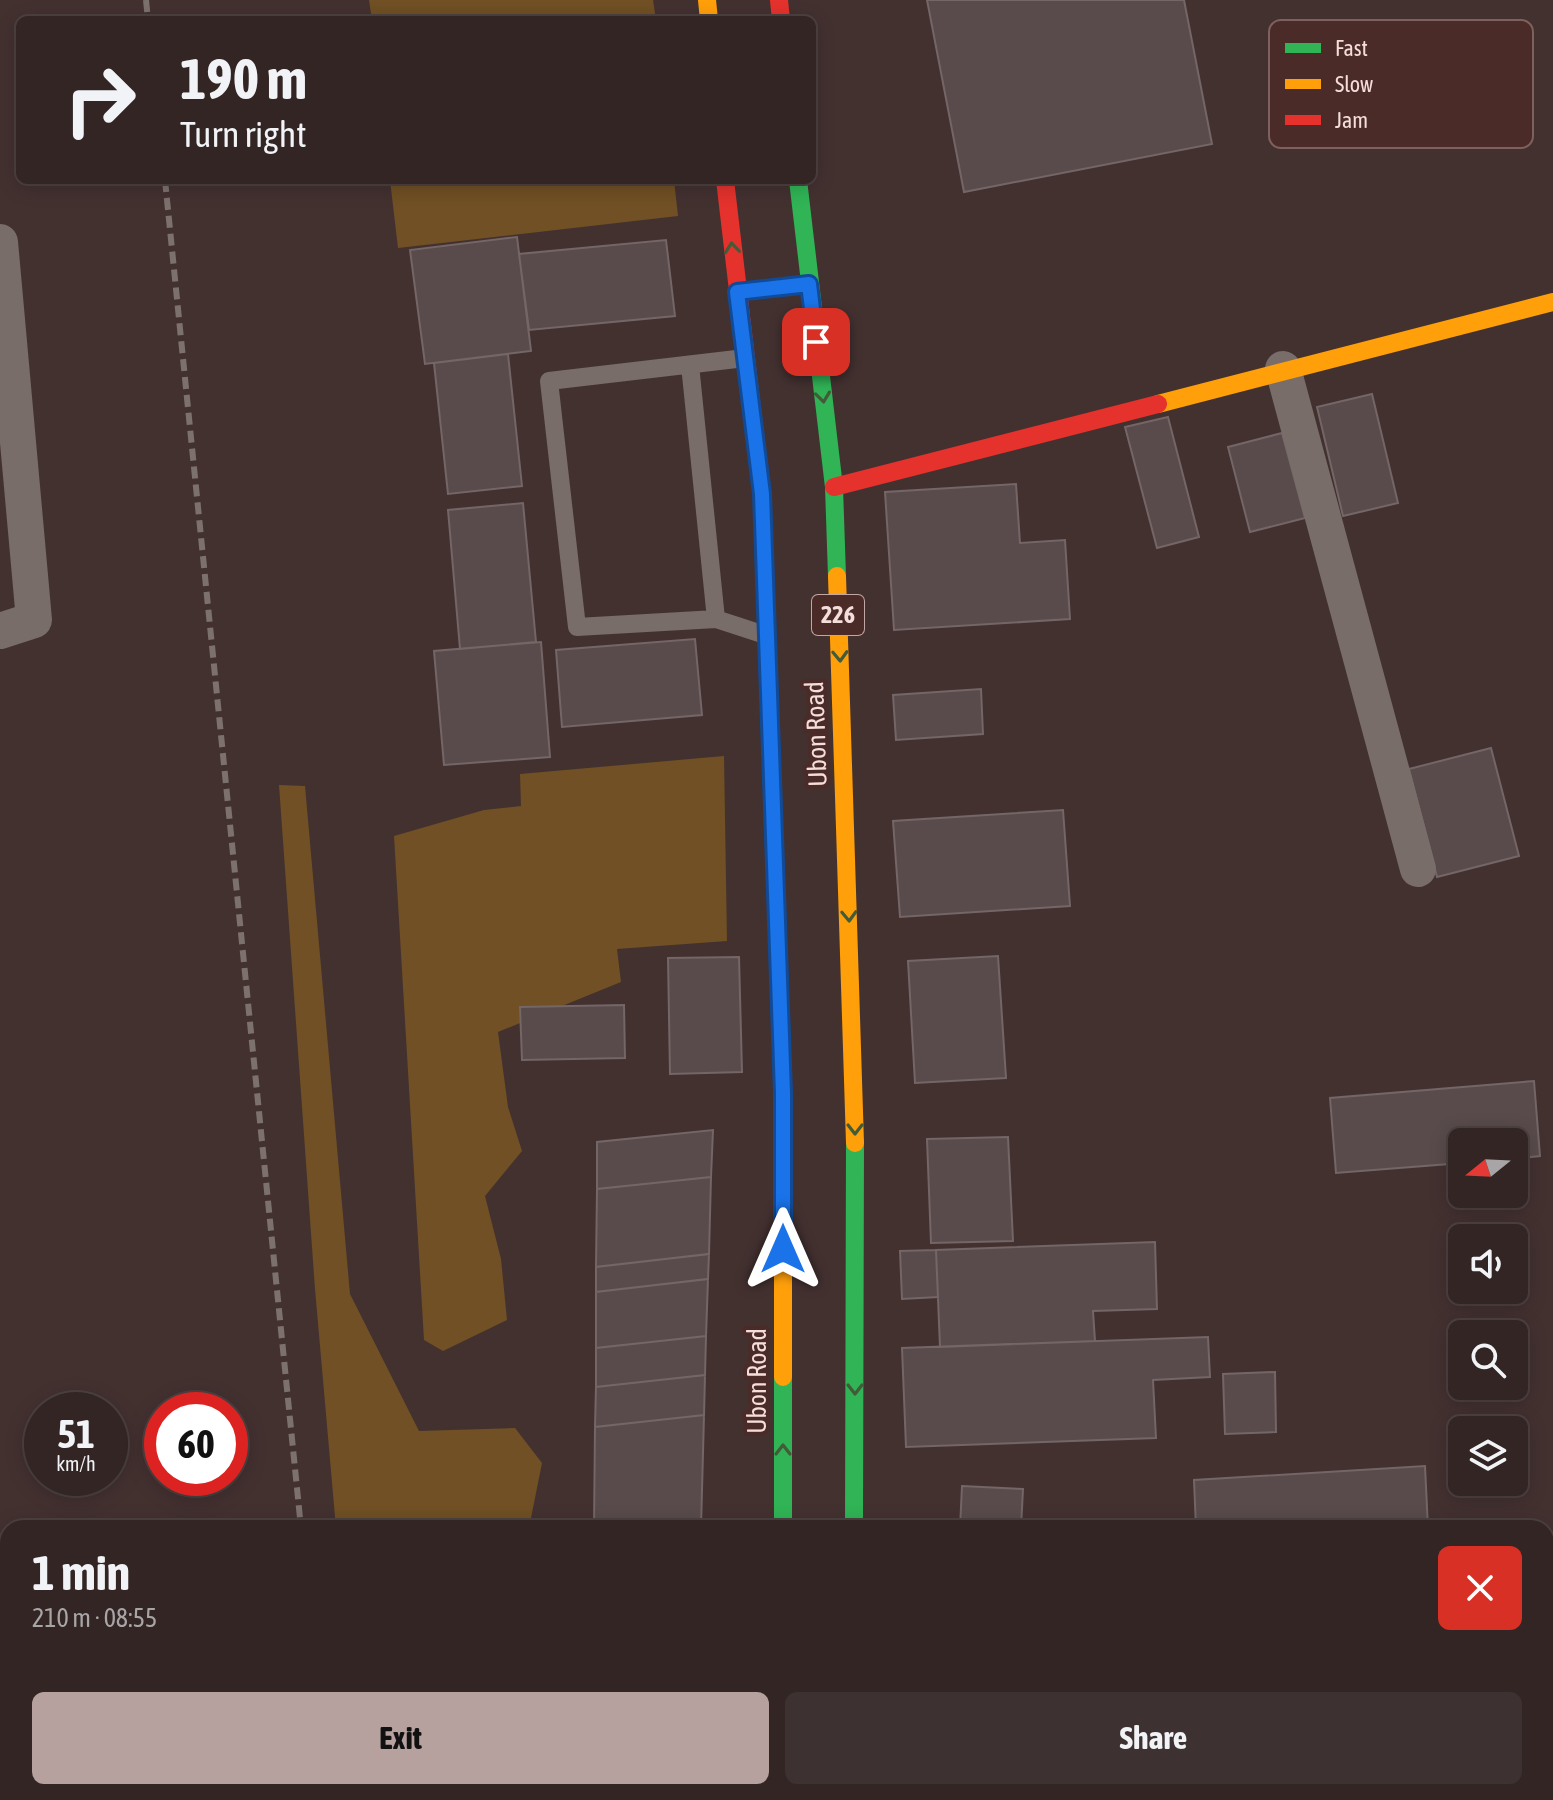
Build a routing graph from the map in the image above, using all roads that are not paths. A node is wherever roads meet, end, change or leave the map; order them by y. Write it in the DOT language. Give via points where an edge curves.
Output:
graph roads {
  1 [pos="725,184"];
  2 [pos="798,184"];
  3 [pos="0,242"];
  4 [pos="809,284"];
  5 [pos="737,292"];
  6 [pos="1553,302"];
  7 [pos="745,358"];
  8 [pos="690,365"];
  9 [pos="1283,369"];
  10 [pos="834,487"];
  11 [pos="716,619"];
  12 [pos="0,631"];
  13 [pos="768,636"];
  14 [pos="1418,869"];
  15 [pos="783,1520"];
  16 [pos="854,1520"];
  5 -- 1 [label="main road, Ubon Road, one-way"];
  2 -- 4 [label="main road, Ubon Road / 226"];
  3 -- 12 [label="street" via="34,620"];
  4 -- 5 [label="main road"];
  4 -- 10 [label="main road, Ubon Road / 226, one-way"];
  5 -- 7 [label="main road, Ubon Road"];
  6 -- 9 [label="main road"];
  7 -- 8 [label="lane"];
  7 -- 13 [label="main road, Ubon Road" via="762,494"];
  8 -- 11 [label="lane"];
  8 -- 11 [label="lane" via="549,381 577,627"];
  9 -- 10 [label="main road"];
  9 -- 14 [label="street"];
  10 -- 16 [label="main road, Ubon Road / 226, one-way" via="853,1051"];
  11 -- 13 [label="lane"];
  15 -- 13 [label="main road, Ubon Road, one-way" via="782,1052"];
}
